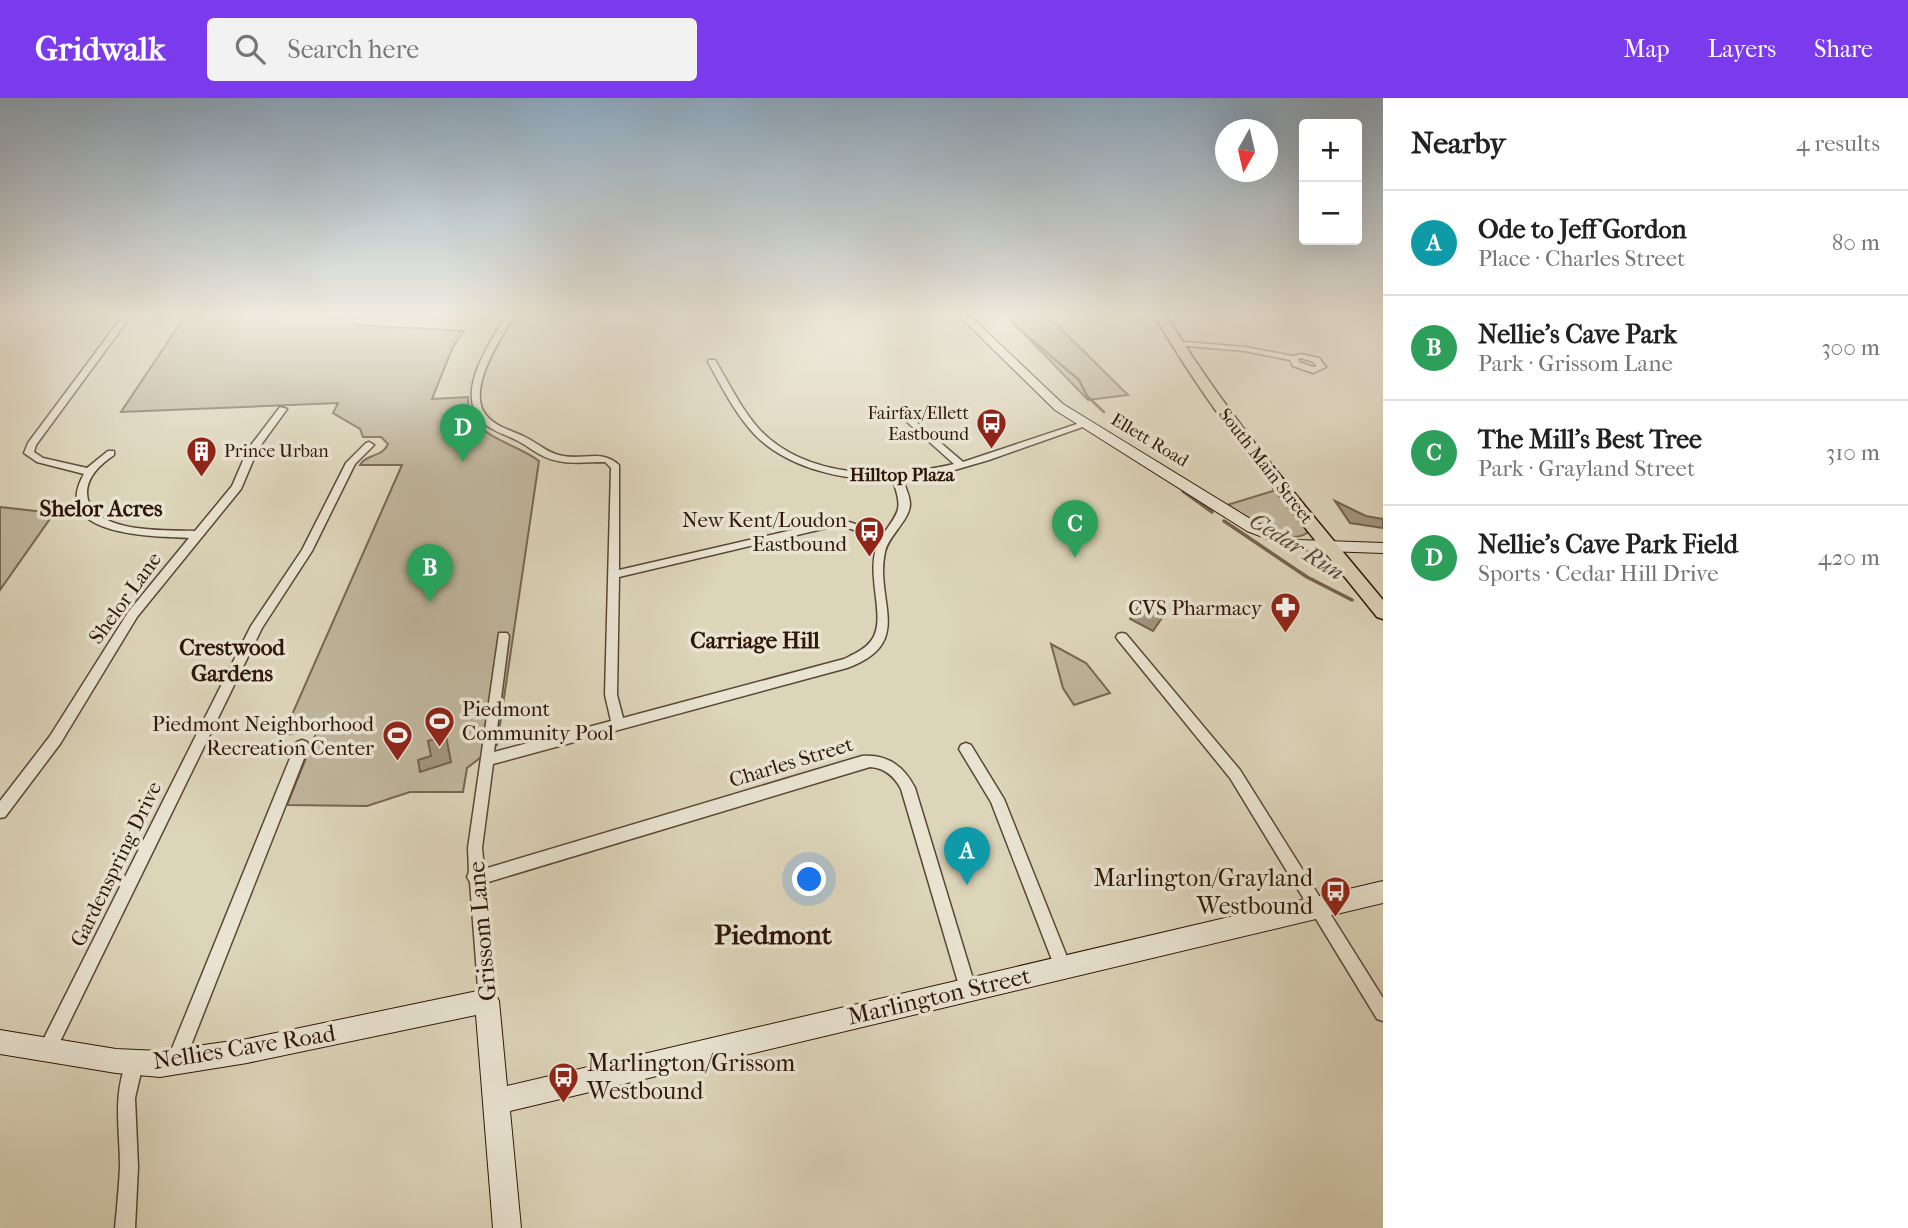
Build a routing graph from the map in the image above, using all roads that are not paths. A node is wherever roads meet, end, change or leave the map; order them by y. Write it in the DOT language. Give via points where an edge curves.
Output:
graph roads {
  1 [pos="90,366"];
  2 [pos="484,366"];
  3 [pos="714,366"];
  4 [pos="1014,366"];
  5 [pos="1196,366"];
  6 [pos="283,409"];
  7 [pos="900,411"];
  8 [pos="1086,424"];
  9 [pos="369,445"];
  10 [pos="111,453"];
  11 [pos="961,465"];
  12 [pos="90,471"];
  13 [pos="897,478"];
  14 [pos="197,535"];
  15 [pos="886,537"];
  16 [pos="1340,548"];
  17 [pos="1383,548"];
  18 [pos="613,575"];
  19 [pos="1383,591"];
  20 [pos="1383,612"];
  21 [pos="503,636"];
  22 [pos="1122,637"];
  23 [pos="618,724"];
  24 [pos="302,746"];
  25 [pos="965,749"];
  26 [pos="486,760"];
  27 [pos="0,812"];
  28 [pos="475,877"];
  29 [pos="1383,892"];
  30 [pos="1318,908"];
  31 [pos="1063,967"];
  32 [pos="968,989"];
  33 [pos="487,1001"];
  34 [pos="1383,1013"];
  35 [pos="0,1042"];
  36 [pos="47,1050"];
  37 [pos="134,1063"];
  38 [pos="175,1063"];
  39 [pos="496,1101"];
  40 [pos="125,1228"];
  41 [pos="507,1228"];
  1 -- 12 [label="street" via="29,453 40,460"];
  2 -- 18 [label="street" via="475,393 479,412 497,428 555,458 612,461 616,467"];
  3 -- 13 [label="street" via="753,427 779,449 840,472"];
  4 -- 8 [label="street, Ellett Road"];
  5 -- 16 [label="main road, South Main Street" via="1235,429"];
  6 -- 14 [label="street, Shelor Lane" via="253,449 237,487"];
  7 -- 11 [label="street"];
  8 -- 11 [label="street"];
  8 -- 16 [label="street, Ellett Road" via="1268,535 1296,545"];
  9 -- 36 [label="street, Gardenspring Drive" via="351,463 307,551 257,626"];
  10 -- 12 [label="street"];
  11 -- 13 [label="street"];
  12 -- 14 [label="street" via="81,502 95,521 120,528"];
  13 -- 15 [label="street" via="904,512"];
  14 -- 27 [label="street, Shelor Lane" via="124,628 55,740"];
  15 -- 18 [label="street" via="849,524 831,524"];
  15 -- 23 [label="street" via="878,562 884,628 870,650 847,663"];
  16 -- 17 [label="street, Ellett Road"];
  16 -- 19 [label="main road, South Main Street"];
  16 -- 20 [label="main road, South Main Street"];
  18 -- 23 [label="street" via="611,695"];
  21 -- 26 [label="street, Grissom Lane"];
  22 -- 30 [label="street" via="1235,774"];
  23 -- 26 [label="street"];
  24 -- 38 [label="street"];
  25 -- 31 [label="street" via="998,799"];
  26 -- 28 [label="street, Grissom Lane"];
  28 -- 32 [label="street, Charles Street" via="862,762 883,762 899,772 908,789"];
  28 -- 33 [label="street, Grissom Lane"];
  29 -- 30 [label="street, Marlington Street"];
  30 -- 31 [label="street, Marlington Street"];
  30 -- 34 [label="street"];
  31 -- 32 [label="street, Marlington Street"];
  32 -- 39 [label="street, Marlington Street"];
  33 -- 38 [label="street, Nellies Cave Road"];
  33 -- 39 [label="street, Grissom Lane"];
  35 -- 36 [label="street, Nellies Cave Road"];
  36 -- 37 [label="street, Nellies Cave Road"];
  37 -- 38 [label="street, Nellies Cave Road"];
  37 -- 40 [label="street" via="126,1098 129,1167"];
  39 -- 41 [label="street, Grissom Lane"];
}
